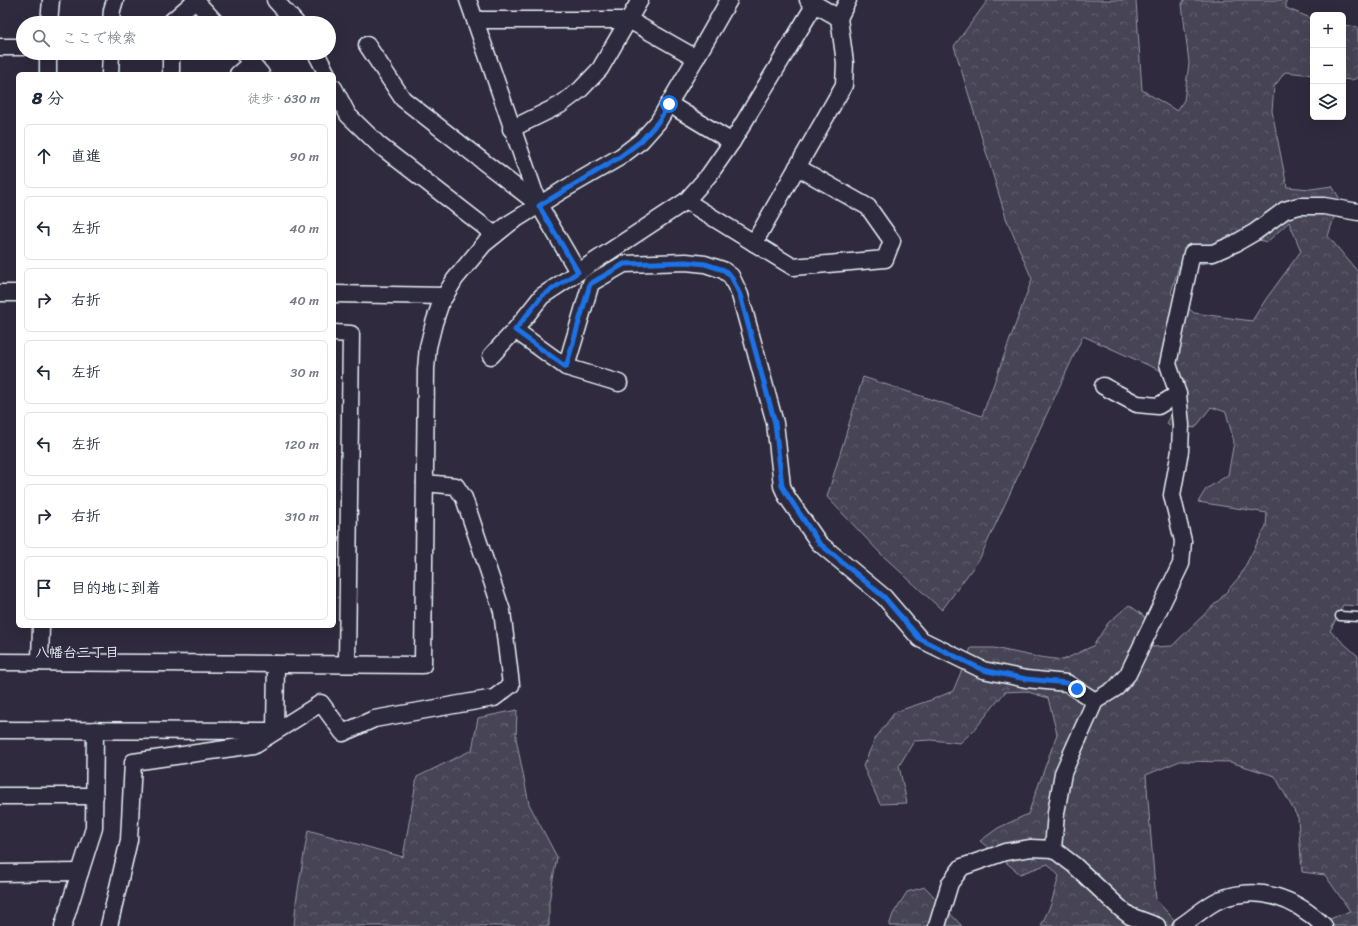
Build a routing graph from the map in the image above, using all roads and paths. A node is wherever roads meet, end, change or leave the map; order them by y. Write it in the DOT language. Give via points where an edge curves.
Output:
graph roads {
  1 [pos="51,0"];
  2 [pos="115,0"];
  3 [pos="195,0"];
  4 [pos="275,0"];
  5 [pos="468,0"];
  6 [pos="640,0"];
  7 [pos="728,0"];
  8 [pos="848,0"];
  9 [pos="812,2"];
  10 [pos="50,16"];
  11 [pos="112,16"];
  12 [pos="177,16"];
  13 [pos="210,16"];
  14 [pos="290,16"];
  15 [pos="839,18"];
  16 [pos="475,20"];
  17 [pos="629,20"];
  18 [pos="367,45"];
  19 [pos="0,47"];
  20 [pos="16,48"];
  21 [pos="696,58"];
  22 [pos="48,60"];
  23 [pos="110,60"];
  24 [pos="171,60"];
  25 [pos="320,60"];
  26 [pos="252,63"];
  27 [pos="48,72"];
  28 [pos="110,72"];
  29 [pos="171,72"];
  30 [pos="241,72"];
  31 [pos="326,72"];
  32 [pos="336,97"];
  33 [pos="669,104"];
  34 [pos="341,118"];
  35 [pos="511,128"];
  36 [pos="732,142"];
  37 [pos="797,167"];
  38 [pos="686,201"];
  39 [pos="539,206"];
  40 [pos="1358,212"];
  41 [pos="496,235"];
  42 [pos="754,243"];
  43 [pos="578,272"];
  44 [pos="0,293"];
  45 [pos="16,293"];
  46 [pos="336,294"];
  47 [pos="445,296"];
  48 [pos="515,330"];
  49 [pos="336,333"];
  50 [pos="491,356"];
  51 [pos="566,367"];
  52 [pos="619,383"];
  53 [pos="1103,386"];
  54 [pos="1178,394"];
  55 [pos="425,483"];
  56 [pos="341,588"];
  57 [pos="1340,616"];
  58 [pos="1358,617"];
  59 [pos="41,628"];
  60 [pos="0,662"];
  61 [pos="40,662"];
  62 [pos="276,664"];
  63 [pos="347,664"];
  64 [pos="1095,701"];
  65 [pos="0,730"];
  66 [pos="95,730"];
  67 [pos="275,731"];
  68 [pos="0,796"];
  69 [pos="95,796"];
  70 [pos="1053,849"];
  71 [pos="80,872"];
  72 [pos="0,873"];
  73 [pos="62,926"];
  74 [pos="109,926"];
  75 [pos="937,926"];
  76 [pos="1157,926"];
  77 [pos="1181,926"];
  78 [pos="1324,926"];
  1 -- 10 [label="street"];
  2 -- 11 [label="street"];
  3 -- 12 [label="street"];
  3 -- 13 [label="street"];
  4 -- 14 [label="street"];
  5 -- 16 [label="street"];
  6 -- 17 [label="street"];
  7 -- 21 [label="street"];
  8 -- 15 [label="street"];
  9 -- 15 [label="street"];
  9 -- 36 [label="street"];
  15 -- 37 [label="street" via="845,63 844,85"];
  16 -- 17 [label="street"];
  16 -- 35 [label="street"];
  17 -- 21 [label="street"];
  17 -- 35 [label="street" via="600,69 580,90 560,105"];
  18 -- 39 [label="street" via="403,99"];
  19 -- 20 [label="street"];
  21 -- 33 [label="street"];
  22 -- 27 [label="street"];
  23 -- 28 [label="street"];
  24 -- 29 [label="street"];
  25 -- 31 [label="street"];
  26 -- 30 [label="street"];
  32 -- 34 [label="street"];
  33 -- 36 [label="street"];
  33 -- 39 [label="street" via="658,122 641,141 620,157"];
  34 -- 41 [label="street"];
  35 -- 39 [label="street"];
  36 -- 38 [label="street" via="709,175"];
  37 -- 42 [label="street"];
  37 -- 42 [label="street" via="868,207 892,241 885,259 794,267"];
  38 -- 42 [label="street"];
  38 -- 43 [label="street"];
  39 -- 41 [label="street"];
  39 -- 43 [label="street"];
  40 -- 54 [label="street" via="1324,206 1299,206 1286,210 1236,243 1213,253 1192,253 1168,364"];
  41 -- 47 [label="street" via="479,249"];
  43 -- 48 [label="street" via="542,296"];
  44 -- 45 [label="street"];
  46 -- 47 [label="street"];
  47 -- 55 [label="street" via="434,323 427,354"];
  48 -- 50 [label="street"];
  48 -- 51 [label="street"];
  49 -- 56 [label="street" via="352,334"];
  51 -- 52 [label="street"];
  51 -- 64 [label="street" via="590,284 624,264 686,262 724,270 731,276 740,295 775,423 782,486 819,543 884,597 920,639 983,670 1026,679 1067,683"];
  53 -- 54 [label="street" via="1137,404 1158,406"];
  54 -- 64 [label="street" via="1180,451 1172,496 1183,541 1181,564 1128,674 1116,688"];
  55 -- 63 [label="street" via="423,665"];
  55 -- 67 [label="street" via="456,486 464,498 502,611 511,685 494,698 374,719 343,733 321,703"];
  56 -- 63 [label="street"];
  57 -- 58 [label="lane"];
  59 -- 61 [label="street"];
  60 -- 61 [label="street"];
  61 -- 62 [label="street"];
  62 -- 63 [label="street"];
  62 -- 67 [label="street"];
  64 -- 70 [label="street" via="1063,773"];
  65 -- 66 [label="street"];
  66 -- 67 [label="street"];
  66 -- 69 [label="street"];
  67 -- 74 [label="street" via="254,745 133,762 129,840"];
  68 -- 69 [label="street"];
  69 -- 71 [label="street" via="94,828"];
  70 -- 75 [label="street" via="1031,848 1005,852 962,867 950,883"];
  70 -- 76 [label="street" via="1130,916"];
  71 -- 72 [label="street"];
  71 -- 73 [label="street"];
  77 -- 78 [label="street" via="1218,901 1234,895 1252,894 1276,896 1298,905"];
}
